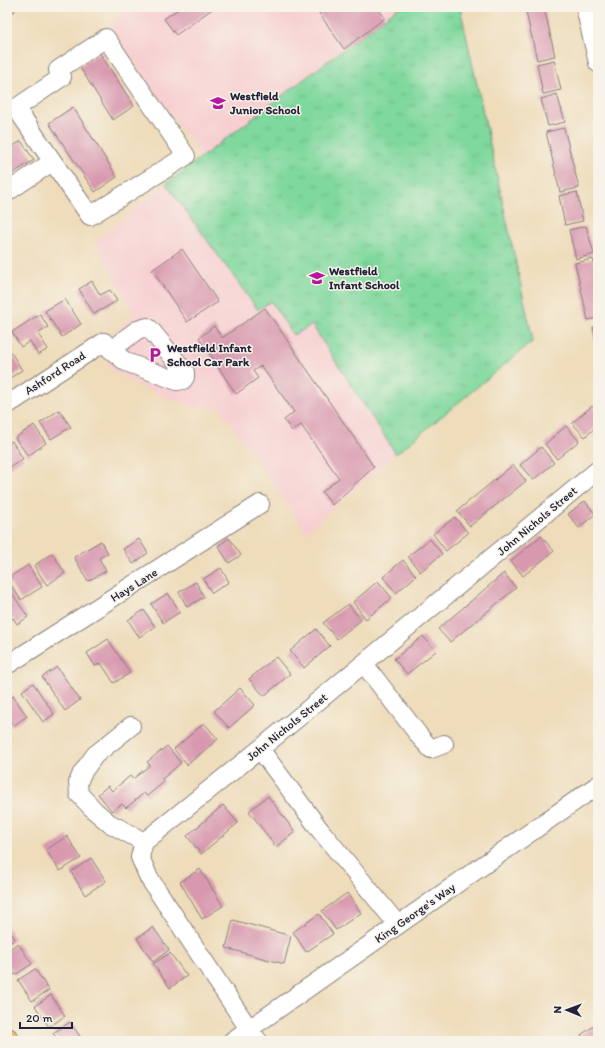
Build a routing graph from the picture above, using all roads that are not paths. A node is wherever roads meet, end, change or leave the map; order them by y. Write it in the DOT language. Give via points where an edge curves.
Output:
graph roads {
  1 [pos="585,7"];
  2 [pos="598,63"];
  3 [pos="52,162"];
  4 [pos="7,192"];
  5 [pos="112,345"];
  6 [pos="7,405"];
  7 [pos="598,470"];
  8 [pos="260,504"];
  9 [pos="364,664"];
  10 [pos="7,665"];
  11 [pos="131,726"];
  12 [pos="444,744"];
  13 [pos="260,749"];
  14 [pos="598,785"];
  15 [pos="144,842"];
  16 [pos="398,925"];
  17 [pos="254,1035"];
  18 [pos="232,1041"];
  1 -- 2 [label="street"];
  3 -- 3 [label="street" via="16,108 62,77 58,70 106,38 186,156 90,216"];
  3 -- 4 [label="street"];
  5 -- 5 [label="street, Ashford Road" via="126,362 178,381 185,377 184,372 147,327"];
  5 -- 6 [label="street, Ashford Road"];
  7 -- 9 [label="street, John Nichols Street"];
  8 -- 10 [label="street, Hays Lane"];
  9 -- 12 [label="street" via="431,749"];
  9 -- 13 [label="street, John Nichols Street"];
  11 -- 15 [label="street" via="95,755 82,773 78,783 79,794 109,823"];
  13 -- 15 [label="street, John Nichols Street"];
  13 -- 16 [label="street" via="320,830"];
  14 -- 16 [label="street, King George's Way"];
  15 -- 17 [label="street" via="140,857 149,878"];
  16 -- 17 [label="street, King George's Way"];
  17 -- 18 [label="street, King George's Way"];
}
